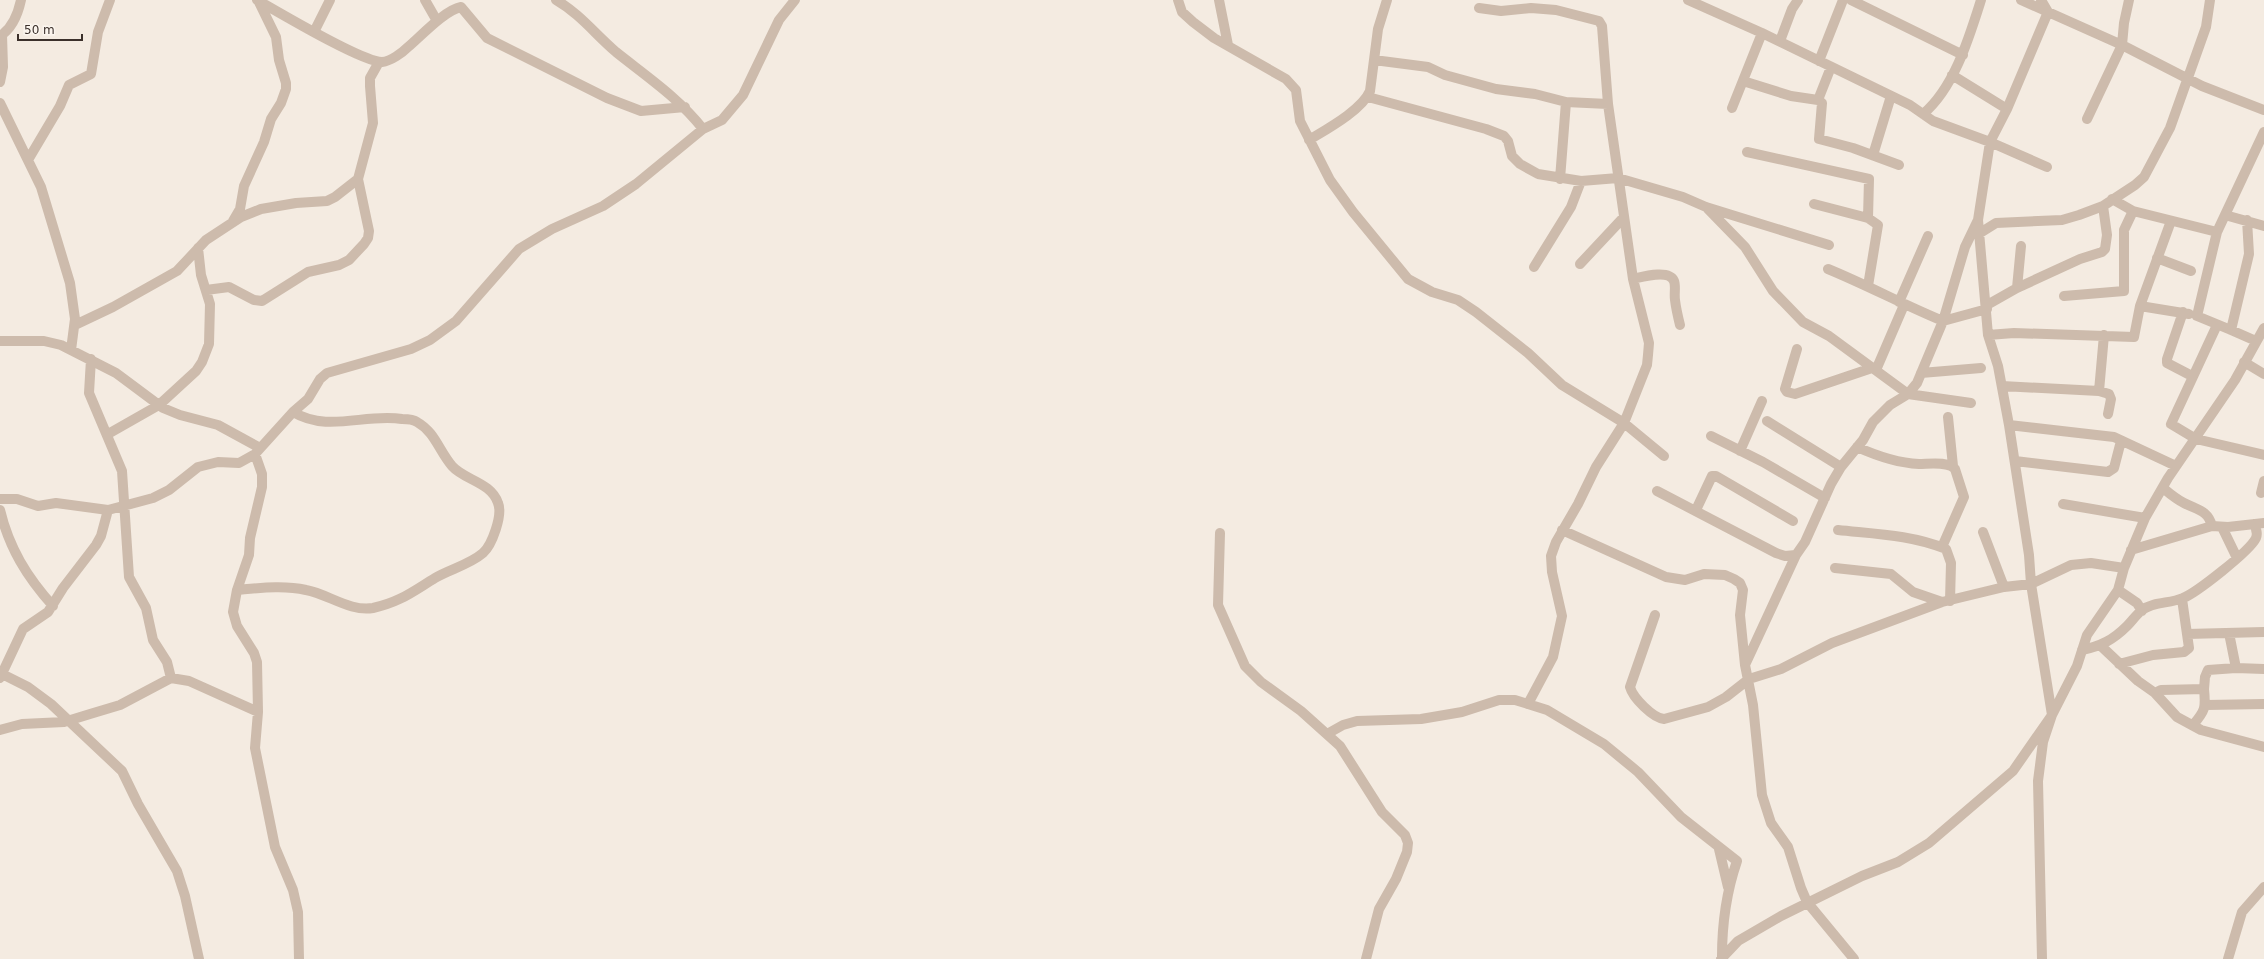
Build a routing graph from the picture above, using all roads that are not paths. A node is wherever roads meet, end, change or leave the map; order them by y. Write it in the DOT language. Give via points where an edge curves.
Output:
graph roads {
  1 [pos="20,0"];
  2 [pos="110,0"];
  3 [pos="257,0"];
  4 [pos="330,0"];
  5 [pos="425,0"];
  6 [pos="556,0"];
  7 [pos="795,0"];
  8 [pos="1178,0"];
  9 [pos="1219,0"];
  10 [pos="1387,0"];
  11 [pos="1688,0"];
  12 [pos="1798,0"];
  13 [pos="1843,0"];
  14 [pos="1851,0"];
  15 [pos="1981,0"];
  16 [pos="2021,0"];
  17 [pos="2041,0"];
  18 [pos="2130,0"];
  19 [pos="2210,0"];
  20 [pos="1515,5"];
  21 [pos="1479,8"];
  22 [pos="2048,12"];
  23 [pos="437,22"];
  24 [pos="314,32"];
  25 [pos="1762,33"];
  26 [pos="1,36"];
  27 [pos="1780,41"];
  28 [pos="1228,45"];
  29 [pos="2122,45"];
  30 [pos="1963,55"];
  31 [pos="1374,60"];
  32 [pos="1819,61"];
  33 [pos="379,62"];
  34 [pos="1831,67"];
  35 [pos="1952,75"];
  36 [pos="2187,79"];
  37 [pos="1743,81"];
  38 [pos="0,82"];
  39 [pos="1891,96"];
  40 [pos="1368,97"];
  41 [pos="1818,100"];
  42 [pos="1566,102"];
  43 [pos="0,103"];
  44 [pos="1608,104"];
  45 [pos="685,107"];
  46 [pos="1732,108"];
  47 [pos="2007,109"];
  48 [pos="2264,110"];
  49 [pos="1923,114"];
  50 [pos="2087,119"];
  51 [pos="702,129"];
  52 [pos="2264,132"];
  53 [pos="1310,140"];
  54 [pos="1990,142"];
  55 [pos="1747,152"];
  56 [pos="1873,155"];
  57 [pos="28,160"];
  58 [pos="1899,165"];
  59 [pos="2047,166"];
  60 [pos="1618,178"];
  61 [pos="358,179"];
  62 [pos="1560,179"];
  63 [pos="1581,181"];
  64 [pos="2112,199"];
  65 [pos="1814,204"];
  66 [pos="2103,206"];
  67 [pos="1706,207"];
  68 [pos="2133,211"];
  69 [pos="2225,214"];
  70 [pos="1624,217"];
  71 [pos="1868,218"];
  72 [pos="1978,220"];
  73 [pos="2247,220"];
  74 [pos="232,222"];
  75 [pos="2172,222"];
  76 [pos="2264,226"];
  77 [pos="2217,232"];
  78 [pos="1980,233"];
  79 [pos="1928,236"];
  80 [pos="1829,245"];
  81 [pos="2022,246"];
  82 [pos="198,248"];
  83 [pos="2157,258"];
  84 [pos="1580,264"];
  85 [pos="1534,266"];
  86 [pos="1828,269"];
  87 [pos="2190,271"];
  88 [pos="1633,279"];
  89 [pos="1868,286"];
  90 [pos="2017,288"];
  91 [pos="206,290"];
  92 [pos="2064,296"];
  93 [pos="1901,303"];
  94 [pos="2140,306"];
  95 [pos="1987,307"];
  96 [pos="2183,312"];
  97 [pos="2196,316"];
  98 [pos="1943,320"];
  99 [pos="74,324"];
  100 [pos="1680,325"];
  101 [pos="2217,325"];
  102 [pos="2264,328"];
  103 [pos="2231,330"];
  104 [pos="1988,334"];
  105 [pos="2104,335"];
  106 [pos="0,341"];
  107 [pos="2256,341"];
  108 [pos="1797,349"];
  109 [pos="71,350"];
  110 [pos="91,359"];
  111 [pos="2244,362"];
  112 [pos="1981,368"];
  113 [pos="1874,369"];
  114 [pos="1922,373"];
  115 [pos="2264,374"];
  116 [pos="2192,376"];
  117 [pos="2002,386"];
  118 [pos="2099,391"];
  119 [pos="1908,394"];
  120 [pos="1762,401"];
  121 [pos="1971,403"];
  122 [pos="159,405"];
  123 [pos="293,412"];
  124 [pos="2108,414"];
  125 [pos="1948,417"];
  126 [pos="1767,421"];
  127 [pos="1624,423"];
  128 [pos="2009,425"];
  129 [pos="108,434"];
  130 [pos="1711,436"];
  131 [pos="2196,439"];
  132 [pos="2121,441"];
  133 [pos="1857,447"];
  134 [pos="258,451"];
  135 [pos="1740,451"];
  136 [pos="2264,455"];
  137 [pos="1664,456"];
  138 [pos="2015,461"];
  139 [pos="1953,466"];
  140 [pos="2176,466"];
  141 [pos="1841,468"];
  142 [pos="2264,481"];
  143 [pos="2163,488"];
  144 [pos="1657,491"];
  145 [pos="2261,493"];
  146 [pos="1825,498"];
  147 [pos="0,499"];
  148 [pos="2063,504"];
  149 [pos="123,505"];
  150 [pos="0,510"];
  151 [pos="108,510"];
  152 [pos="1696,510"];
  153 [pos="2145,518"];
  154 [pos="1793,521"];
  155 [pos="2259,523"];
  156 [pos="2216,527"];
  157 [pos="1562,530"];
  158 [pos="1838,530"];
  159 [pos="1983,532"];
  160 [pos="1220,533"];
  161 [pos="1942,547"];
  162 [pos="2130,550"];
  163 [pos="1796,555"];
  164 [pos="2238,558"];
  165 [pos="1835,568"];
  166 [pos="2124,568"];
  167 [pos="2031,584"];
  168 [pos="2004,587"];
  169 [pos="237,590"];
  170 [pos="2118,590"];
  171 [pos="2182,598"];
  172 [pos="1946,601"];
  173 [pos="53,606"];
  174 [pos="2142,611"];
  175 [pos="1655,614"];
  176 [pos="2264,632"];
  177 [pos="2229,633"];
  178 [pos="2187,634"];
  179 [pos="2101,646"];
  180 [pos="2082,650"];
  181 [pos="2119,664"];
  182 [pos="1745,665"];
  183 [pos="2236,668"];
  184 [pos="2264,669"];
  185 [pos="0,675"];
  186 [pos="172,678"];
  187 [pos="1748,679"];
  188 [pos="2204,689"];
  189 [pos="2155,693"];
  190 [pos="1528,704"];
  191 [pos="2264,704"];
  192 [pos="2206,705"];
  193 [pos="258,712"];
  194 [pos="2052,715"];
  195 [pos="69,720"];
  196 [pos="2192,725"];
  197 [pos="0,730"];
  198 [pos="1326,734"];
  199 [pos="2264,748"];
  200 [pos="1719,848"];
  201 [pos="1728,886"];
  202 [pos="2264,887"];
  203 [pos="1807,902"];
  204 [pos="1722,958"];
  205 [pos="199,959"];
  206 [pos="299,959"];
  207 [pos="1366,959"];
  208 [pos="1854,959"];
  209 [pos="2042,959"];
  210 [pos="2228,959"];
  1 -- 26 [label="street" via="17,15"];
  2 -- 57 [label="street" via="98,32 90,74 69,84 60,106"];
  3 -- 24 [label="street"];
  3 -- 74 [label="street" via="276,37 286,89 271,119 264,142 244,186 240,209"];
  4 -- 24 [label="street"];
  5 -- 23 [label="street"];
  6 -- 45 [label="street" via="585,20 615,50"];
  7 -- 51 [label="street" via="779,20 740,100 722,120"];
  8 -- 28 [label="street" via="1182,12 1193,22"];
  9 -- 28 [label="street"];
  10 -- 31 [label="street" via="1378,29"];
  11 -- 25 [label="street"];
  12 -- 27 [label="street"];
  13 -- 32 [label="street"];
  14 -- 30 [label="street"];
  15 -- 30 [label="street"];
  16 -- 22 [label="street"];
  17 -- 22 [label="street"];
  18 -- 29 [label="street"];
  19 -- 36 [label="street" via="2206,27"];
  20 -- 21 [label="street" via="1501,11"];
  20 -- 44 [label="street" via="1556,10 1599,21 1602,26"];
  22 -- 29 [label="street"];
  22 -- 47 [label="street"];
  23 -- 33 [label="street" via="406,50 388,61"];
  23 -- 45 [label="street" via="461,7 488,38 606,98 641,111"];
  24 -- 33 [label="street"];
  25 -- 27 [label="street"];
  25 -- 37 [label="street"];
  26 -- 38 [label="street" via="3,67"];
  27 -- 32 [label="street"];
  28 -- 53 [label="street" via="1286,79 1296,90 1300,121"];
  29 -- 36 [label="street"];
  29 -- 50 [label="street"];
  30 -- 35 [label="street"];
  31 -- 40 [label="street"];
  31 -- 42 [label="street" via="1428,67 1445,75 1496,89 1535,94"];
  32 -- 34 [label="street"];
  33 -- 61 [label="street" via="370,78 374,123"];
  34 -- 39 [label="street"];
  34 -- 41 [label="street"];
  35 -- 47 [label="street"];
  35 -- 49 [label="street" via="1932,107"];
  36 -- 48 [label="street"];
  36 -- 64 [label="street" via="2170,128 2144,177 2135,186"];
  37 -- 41 [label="street" via="1791,96"];
  37 -- 46 [label="street"];
  39 -- 49 [label="street"];
  39 -- 56 [label="street"];
  40 -- 53 [label="street"];
  40 -- 62 [label="street" via="1504,136 1512,156 1520,164 1538,174"];
  41 -- 56 [label="street" via="1824,108 1819,139"];
  42 -- 44 [label="street"];
  42 -- 62 [label="street"];
  43 -- 57 [label="street"];
  44 -- 60 [label="street"];
  45 -- 51 [label="street"];
  47 -- 54 [label="street"];
  49 -- 54 [label="street" via="1944,126"];
  51 -- 123 [label="street" via="636,184 603,206 552,229 519,249 456,321 430,340 411,349 327,373 320,379 308,399"];
  52 -- 69 [label="street"];
  53 -- 127 [label="street" via="1330,180 1408,278 1432,292 1458,300 1476,312 1528,352 1562,385"];
  54 -- 59 [label="street"];
  54 -- 72 [label="street"];
  55 -- 71 [label="street" via="1869,179"];
  56 -- 58 [label="street"];
  57 -- 99 [label="street" via="41,187 70,283 75,309"];
  60 -- 63 [label="street"];
  60 -- 67 [label="street" via="1683,197"];
  60 -- 70 [label="street"];
  61 -- 74 [label="street" via="335,198 327,201 261,209"];
  61 -- 91 [label="street" via="369,231 368,238 349,260 308,272 262,301 254,300 229,287"];
  62 -- 63 [label="street"];
  63 -- 85 [label="street" via="1571,207"];
  64 -- 66 [label="street"];
  64 -- 68 [label="street"];
  65 -- 71 [label="street"];
  66 -- 78 [label="street" via="2062,220 1996,223"];
  66 -- 90 [label="street" via="2107,235 2105,250"];
  67 -- 80 [label="street"];
  67 -- 113 [label="street" via="1745,247 1773,291 1802,322 1830,336"];
  68 -- 75 [label="street"];
  68 -- 92 [label="street" via="2124,230 2124,291"];
  69 -- 73 [label="street"];
  69 -- 77 [label="street"];
  70 -- 84 [label="street"];
  70 -- 88 [label="street"];
  71 -- 89 [label="street" via="1878,224 1879,228"];
  72 -- 78 [label="street"];
  72 -- 98 [label="street" via="1965,247"];
  73 -- 76 [label="street"];
  73 -- 103 [label="street" via="2249,254"];
  74 -- 82 [label="street"];
  75 -- 77 [label="street"];
  75 -- 83 [label="street"];
  77 -- 97 [label="street"];
  78 -- 95 [label="street"];
  79 -- 93 [label="street"];
  81 -- 90 [label="street"];
  82 -- 91 [label="street" via="201,275"];
  82 -- 99 [label="street" via="177,271"];
  83 -- 87 [label="street"];
  83 -- 94 [label="street"];
  86 -- 89 [label="street"];
  88 -- 100 [label="street" via="1647,275 1669,275 1674,282"];
  88 -- 127 [label="street" via="1648,343 1648,355 1647,365"];
  89 -- 93 [label="street"];
  90 -- 95 [label="street"];
  91 -- 122 [label="street" via="210,304 209,344 206,355 196,371"];
  93 -- 98 [label="street"];
  93 -- 113 [label="street"];
  94 -- 96 [label="street"];
  94 -- 105 [label="street" via="2134,336"];
  95 -- 98 [label="street"];
  95 -- 104 [label="street"];
  96 -- 97 [label="street"];
  96 -- 116 [label="street" via="2167,363"];
  97 -- 101 [label="street"];
  98 -- 114 [label="street"];
  99 -- 109 [label="street"];
  101 -- 103 [label="street"];
  101 -- 116 [label="street"];
  102 -- 107 [label="street"];
  103 -- 107 [label="street"];
  104 -- 105 [label="street"];
  104 -- 117 [label="street"];
  105 -- 118 [label="street"];
  106 -- 109 [label="street" via="51,342"];
  107 -- 111 [label="street"];
  108 -- 113 [label="street" via="1788,375 1785,389 1787,392 1795,394"];
  109 -- 110 [label="street"];
  110 -- 122 [label="street" via="116,373"];
  110 -- 129 [label="street" via="89,393"];
  111 -- 115 [label="street"];
  111 -- 131 [label="street"];
  112 -- 114 [label="street"];
  113 -- 119 [label="street"];
  114 -- 119 [label="street"];
  116 -- 131 [label="street" via="2171,424"];
  117 -- 118 [label="street"];
  117 -- 128 [label="street"];
  118 -- 124 [label="street" via="2109,394"];
  119 -- 121 [label="street"];
  119 -- 133 [label="street" via="1890,405 1873,422"];
  120 -- 135 [label="street"];
  122 -- 129 [label="street"];
  122 -- 134 [label="street" via="180,415 218,425"];
  123 -- 134 [label="street"];
  123 -- 169 [label="street" via="314,421 340,423 393,417 415,420 430,430 452,466 486,488 498,503 499,517 492,540 484,552 472,561 434,579 412,594 371,608 356,607 306,590"];
  125 -- 139 [label="street"];
  126 -- 141 [label="street"];
  127 -- 137 [label="street"];
  127 -- 157 [label="street" via="1596,467"];
  128 -- 132 [label="street" via="2097,434"];
  128 -- 138 [label="street"];
  129 -- 149 [label="street" via="122,471"];
  130 -- 135 [label="street"];
  131 -- 136 [label="street"];
  131 -- 140 [label="street"];
  132 -- 138 [label="street" via="2114,468 2108,472"];
  132 -- 140 [label="street"];
  133 -- 139 [label="street" via="1882,458 1908,464"];
  133 -- 141 [label="street"];
  134 -- 149 [label="street" via="239,463 218,462 198,467 153,498"];
  134 -- 169 [label="street" via="262,487 250,538 249,555"];
  135 -- 146 [label="street"];
  138 -- 167 [label="street"];
  139 -- 161 [label="street" via="1964,497"];
  140 -- 143 [label="street"];
  141 -- 146 [label="street"];
  142 -- 145 [label="street"];
  143 -- 153 [label="street"];
  143 -- 156 [label="street" via="2182,503 2205,512"];
  144 -- 152 [label="street"];
  146 -- 163 [label="street" via="1805,542"];
  147 -- 151 [label="street" via="17,499 34,506 56,504"];
  148 -- 153 [label="street"];
  149 -- 151 [label="street"];
  149 -- 186 [label="street" via="129,577 146,608 153,640 167,662"];
  150 -- 173 [label="street" via="12,548 36,586"];
  151 -- 173 [label="street" via="96,545 63,588"];
  152 -- 154 [label="street" via="1709,481 1712,476 1716,476"];
  152 -- 163 [label="street" via="1776,553 1785,556"];
  153 -- 162 [label="street"];
  155 -- 156 [label="street"];
  155 -- 164 [label="street" via="2256,538"];
  156 -- 162 [label="street"];
  156 -- 164 [label="street"];
  157 -- 182 [label="street" via="1666,577 1685,580 1704,574 1725,575 1734,579 1743,590 1740,615"];
  157 -- 190 [label="street" via="1551,556 1552,572 1562,607 1558,640 1554,656"];
  158 -- 161 [label="street" via="1902,536"];
  159 -- 168 [label="street"];
  160 -- 198 [label="street" via="1218,606 1245,666"];
  161 -- 172 [label="street" via="1949,553 1951,563"];
  162 -- 166 [label="street"];
  163 -- 182 [label="street"];
  164 -- 171 [label="street"];
  165 -- 172 [label="street" via="1892,574 1913,592"];
  166 -- 167 [label="street" via="2091,563 2072,565"];
  166 -- 170 [label="street"];
  167 -- 168 [label="street"];
  167 -- 194 [label="street"];
  168 -- 172 [label="street"];
  169 -- 193 [label="street" via="233,612 237,626 254,653"];
  170 -- 174 [label="street" via="2137,603"];
  170 -- 180 [label="street" via="2092,626"];
  171 -- 174 [label="street" via="2156,603"];
  171 -- 178 [label="street"];
  172 -- 187 [label="street" via="1832,642 1781,669"];
  173 -- 185 [label="street" via="23,629"];
  174 -- 179 [label="street" via="2111,641"];
  175 -- 187 [label="street" via="1630,687 1631,692 1658,718 1683,716 1708,707 1726,697"];
  176 -- 177 [label="street"];
  177 -- 178 [label="street"];
  177 -- 183 [label="street"];
  178 -- 181 [label="street" via="2189,648 2184,652 2153,655"];
  179 -- 180 [label="street"];
  179 -- 181 [label="street"];
  180 -- 194 [label="street" via="2077,666"];
  181 -- 189 [label="street"];
  182 -- 187 [label="street"];
  183 -- 184 [label="street"];
  183 -- 188 [label="street" via="2208,670"];
  185 -- 195 [label="street" via="38,694"];
  186 -- 193 [label="street" via="189,681"];
  186 -- 195 [label="street" via="120,705"];
  187 -- 203 [label="street" via="1757,734 1762,795 1771,823 1788,848"];
  188 -- 189 [label="street" via="2161,690"];
  188 -- 192 [label="street"];
  189 -- 196 [label="street" via="2177,716"];
  190 -- 198 [label="street" via="1515,700 1499,700 1462,712 1421,719 1357,721"];
  190 -- 200 [label="street" via="1547,710 1604,744 1638,772 1681,817"];
  191 -- 192 [label="street"];
  192 -- 196 [label="street"];
  193 -- 206 [label="street" via="255,748 275,847 293,890 298,912"];
  194 -- 203 [label="street" via="2013,771 1929,843 1898,862"];
  194 -- 209 [label="street" via="2043,742 2038,781"];
  195 -- 197 [label="street" via="22,724"];
  195 -- 205 [label="street" via="122,771 177,871"];
  196 -- 199 [label="street" via="2201,730"];
  198 -- 207 [label="street" via="1340,746 1382,812 1399,827 1408,843 1396,880 1379,909"];
  200 -- 201 [label="street"];
  200 -- 201 [label="street" via="1737,861"];
  201 -- 204 [label="street" via="1722,921"];
  202 -- 210 [label="street" via="2242,912"];
  203 -- 204 [label="street" via="1738,941"];
  203 -- 208 [label="street"];
}
